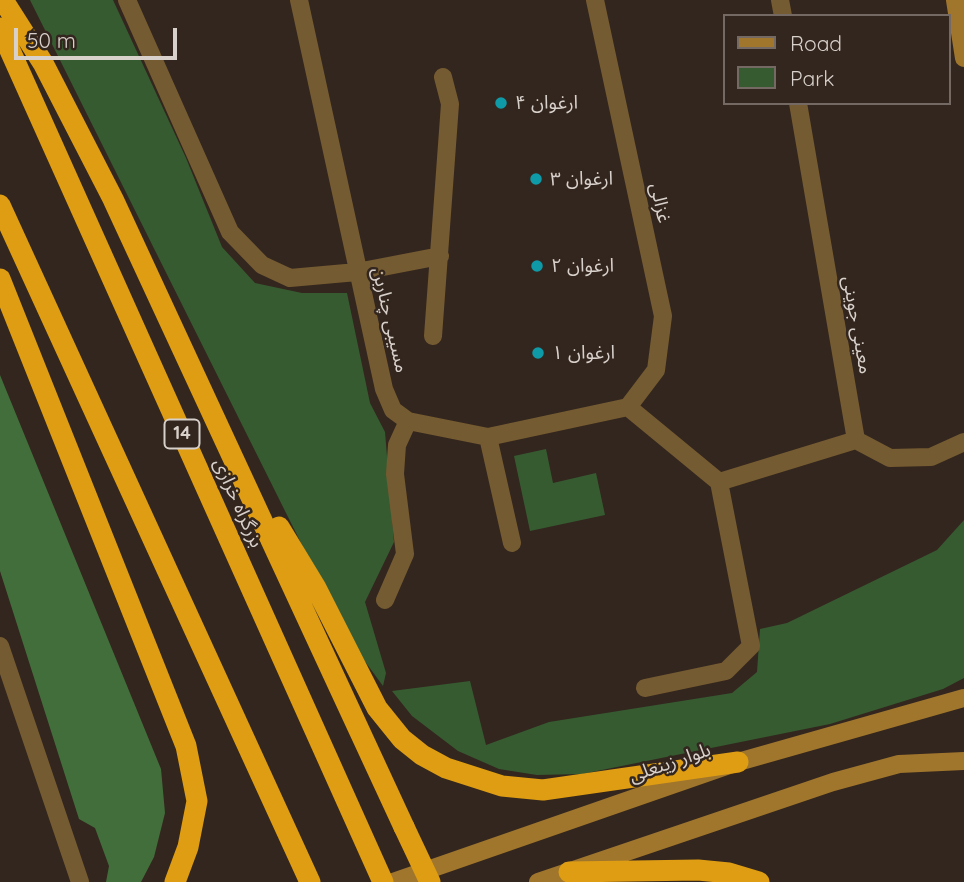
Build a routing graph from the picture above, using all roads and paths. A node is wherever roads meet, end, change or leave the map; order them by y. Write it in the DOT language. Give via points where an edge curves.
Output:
graph roads {
  1 [pos="3,0"];
  2 [pos="127,0"];
  3 [pos="299,0"];
  4 [pos="595,0"];
  5 [pos="955,0"];
  6 [pos="0,28"];
  7 [pos="964,58"];
  8 [pos="443,77"];
  9 [pos="798,105"];
  10 [pos="0,205"];
  11 [pos="440,256"];
  12 [pos="357,272"];
  13 [pos="0,279"];
  14 [pos="433,335"];
  15 [pos="628,407"];
  16 [pos="408,421"];
  17 [pos="223,432"];
  18 [pos="488,437"];
  19 [pos="856,440"];
  20 [pos="964,442"];
  21 [pos="719,482"];
  22 [pos="512,543"];
  23 [pos="385,600"];
  24 [pos="0,646"];
  25 [pos="645,688"];
  26 [pos="964,698"];
  27 [pos="964,761"];
  28 [pos="738,762"];
  29 [pos="569,872"];
  30 [pos="307,874"];
  31 [pos="80,882"];
  32 [pos="175,882"];
  33 [pos="383,882"];
  34 [pos="394,882"];
  35 [pos="430,882"];
  36 [pos="538,882"];
  37 [pos="759,882"];
  1 -- 17 [label="highway" via="56,88"];
  2 -- 12 [label="street" via="230,232 262,265 290,278"];
  3 -- 12 [label="street, مسیبی چناربن"];
  4 -- 15 [label="street, غزالی" via="663,316 656,370"];
  5 -- 7 [label="main road"];
  6 -- 33 [label="highway, بزرگراه خرازی / 14"];
  8 -- 11 [label="street" via="450,104"];
  9 -- 19 [label="street, معینی جوینی"];
  10 -- 30 [label="highway"];
  11 -- 12 [label="street"];
  11 -- 14 [label="street"];
  12 -- 16 [label="street, مسیبی چناربن" via="384,389 393,410"];
  13 -- 32 [label="highway" via="186,746 197,801"];
  15 -- 18 [label="street"];
  15 -- 21 [label="street"];
  16 -- 18 [label="street"];
  16 -- 23 [label="street" via="397,445 395,474 405,554"];
  17 -- 28 [label="highway" via="316,588 377,708 422,755 478,780 543,790"];
  17 -- 35 [label="highway, bridge"];
  18 -- 22 [label="street"];
  19 -- 20 [label="street" via="890,458 931,457"];
  19 -- 21 [label="street"];
  21 -- 25 [label="street" via="751,646 726,671"];
  24 -- 31 [label="street"];
  26 -- 28 [label="main road, بلوار زینعلی"];
  27 -- 29 [label="main road" via="899,764 846,778"];
  28 -- 34 [label="main road, بلوار زینعلی"];
  29 -- 36 [label="main road"];
  29 -- 37 [label="highway" via="698,870"];
}
